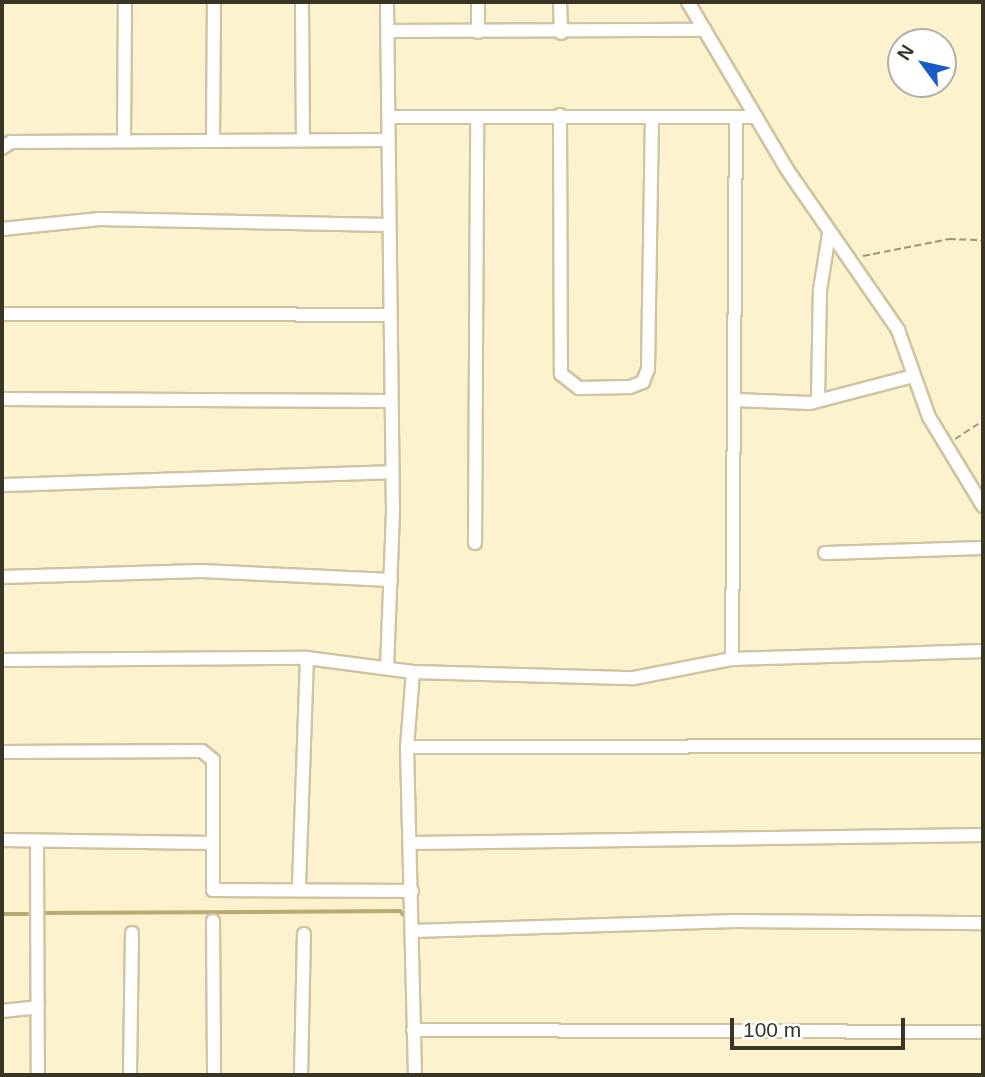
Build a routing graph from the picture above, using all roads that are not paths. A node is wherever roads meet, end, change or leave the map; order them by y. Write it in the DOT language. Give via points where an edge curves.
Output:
graph roads {
  1 [pos="125,2"];
  2 [pos="214,2"];
  3 [pos="302,2"];
  4 [pos="387,2"];
  5 [pos="478,2"];
  6 [pos="561,2"];
  7 [pos="688,2"];
  8 [pos="705,30"];
  9 [pos="388,31"];
  10 [pos="478,32"];
  11 [pos="561,33"];
  12 [pos="560,115"];
  13 [pos="389,117"];
  14 [pos="477,117"];
  15 [pos="652,117"];
  16 [pos="756,117"];
  17 [pos="736,118"];
  18 [pos="303,139"];
  19 [pos="388,139"];
  20 [pos="2,140"];
  21 [pos="124,140"];
  22 [pos="213,140"];
  23 [pos="2,147"];
  24 [pos="387,225"];
  25 [pos="2,229"];
  26 [pos="829,234"];
  27 [pos="2,314"];
  28 [pos="389,315"];
  29 [pos="914,376"];
  30 [pos="2,399"];
  31 [pos="735,400"];
  32 [pos="818,400"];
  33 [pos="387,401"];
  34 [pos="391,472"];
  35 [pos="2,485"];
  36 [pos="983,506"];
  37 [pos="475,543"];
  38 [pos="983,548"];
  39 [pos="825,553"];
  40 [pos="2,577"];
  41 [pos="391,580"];
  42 [pos="983,651"];
  43 [pos="307,658"];
  44 [pos="732,659"];
  45 [pos="2,660"];
  46 [pos="387,668"];
  47 [pos="413,672"];
  48 [pos="983,746"];
  49 [pos="407,747"];
  50 [pos="2,752"];
  51 [pos="983,835"];
  52 [pos="2,840"];
  53 [pos="37,842"];
  54 [pos="213,843"];
  55 [pos="413,843"];
  56 [pos="299,886"];
  57 [pos="412,891"];
  58 [pos="214,921"];
  59 [pos="983,923"];
  60 [pos="413,931"];
  61 [pos="132,933"];
  62 [pos="304,934"];
  63 [pos="38,1007"];
  64 [pos="2,1011"];
  65 [pos="413,1030"];
  66 [pos="983,1032"];
  67 [pos="38,1075"];
  68 [pos="130,1075"];
  69 [pos="214,1075"];
  70 [pos="301,1075"];
  71 [pos="415,1075"];
  1 -- 21 [label="street"];
  2 -- 22 [label="street"];
  3 -- 18 [label="street"];
  4 -- 9 [label="street"];
  5 -- 10 [label="street"];
  6 -- 11 [label="street"];
  7 -- 8 [label="street"];
  8 -- 11 [label="street"];
  8 -- 16 [label="street"];
  9 -- 10 [label="street"];
  9 -- 13 [label="street"];
  10 -- 11 [label="street"];
  12 -- 14 [label="street"];
  12 -- 15 [label="street"];
  12 -- 15 [label="street" via="561,374 579,388 630,387 643,382 648,369"];
  13 -- 14 [label="street"];
  13 -- 19 [label="street"];
  14 -- 37 [label="street"];
  15 -- 17 [label="street"];
  16 -- 17 [label="street"];
  16 -- 26 [label="street"];
  17 -- 31 [label="street"];
  18 -- 19 [label="street"];
  18 -- 22 [label="street"];
  19 -- 24 [label="street"];
  20 -- 23 [label="street"];
  21 -- 22 [label="street"];
  21 -- 23 [label="street"];
  24 -- 25 [label="street" via="99,219"];
  24 -- 28 [label="street"];
  26 -- 29 [label="street" via="898,330"];
  26 -- 32 [label="street" via="820,290"];
  27 -- 28 [label="street"];
  28 -- 33 [label="street"];
  29 -- 32 [label="street"];
  29 -- 36 [label="street" via="946,445"];
  30 -- 33 [label="street"];
  31 -- 32 [label="street"];
  31 -- 44 [label="street"];
  33 -- 34 [label="street"];
  34 -- 35 [label="street"];
  34 -- 41 [label="street"];
  38 -- 39 [label="street"];
  40 -- 41 [label="street" via="201,571"];
  41 -- 46 [label="street"];
  42 -- 44 [label="street"];
  43 -- 45 [label="street"];
  43 -- 46 [label="street"];
  43 -- 56 [label="street"];
  44 -- 47 [label="street" via="634,678"];
  46 -- 47 [label="street"];
  47 -- 49 [label="street"];
  48 -- 49 [label="street"];
  49 -- 55 [label="street"];
  50 -- 54 [label="street" via="210,754"];
  51 -- 55 [label="street"];
  52 -- 53 [label="street"];
  53 -- 54 [label="street"];
  53 -- 63 [label="street"];
  54 -- 56 [label="street" via="213,890"];
  55 -- 57 [label="street"];
  56 -- 57 [label="street"];
  57 -- 60 [label="street"];
  58 -- 69 [label="street"];
  59 -- 60 [label="street" via="735,921"];
  60 -- 65 [label="street"];
  61 -- 68 [label="street"];
  62 -- 70 [label="street"];
  63 -- 64 [label="street"];
  63 -- 67 [label="street"];
  65 -- 66 [label="street"];
  65 -- 71 [label="street"];
}
